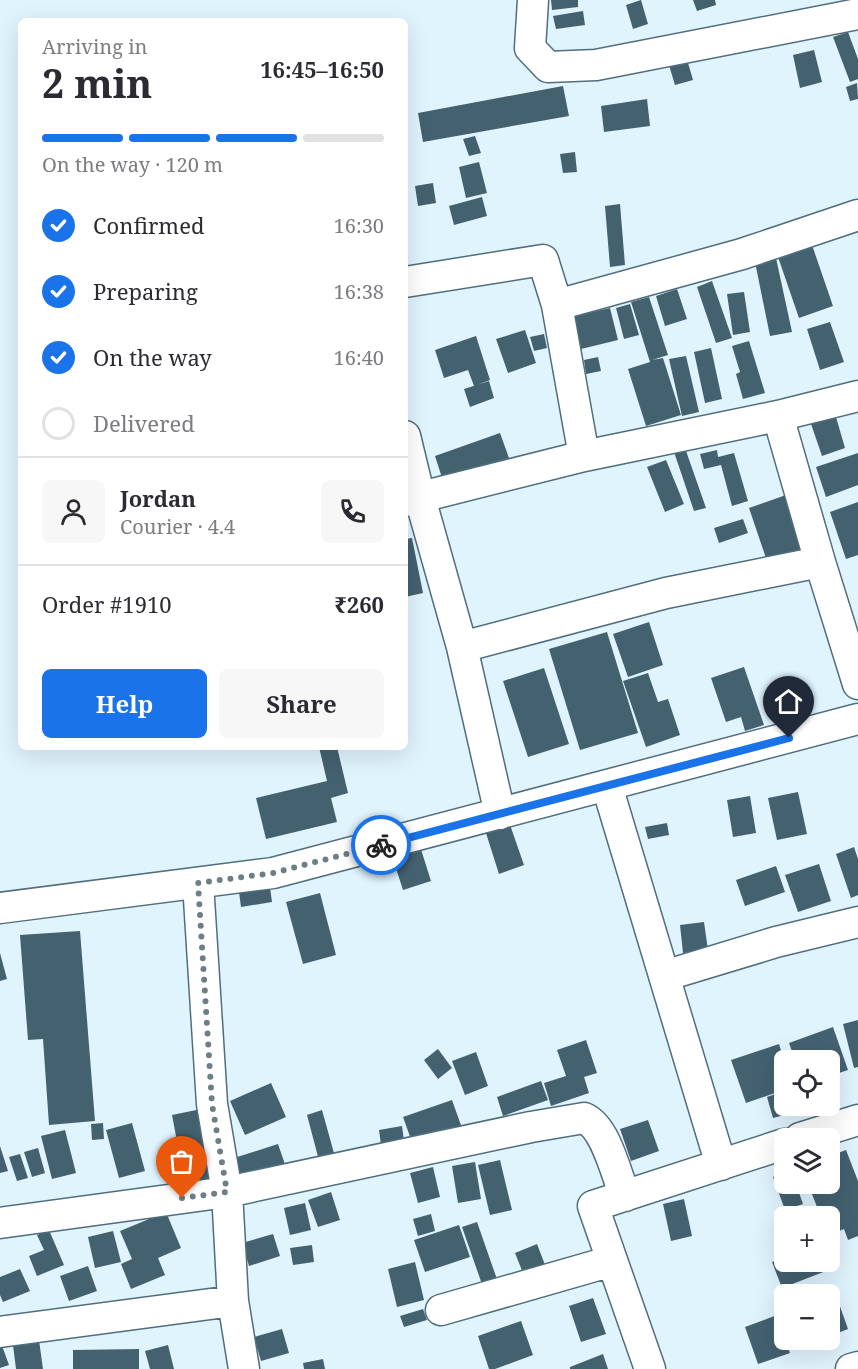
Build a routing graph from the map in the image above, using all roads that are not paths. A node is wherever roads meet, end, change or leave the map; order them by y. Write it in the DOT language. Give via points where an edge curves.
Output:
graph roads {
  1 [pos="533,0"];
  2 [pos="858,14"];
  3 [pos="858,215"];
  4 [pos="408,282"];
  5 [pos="557,305"];
  6 [pos="858,396"];
  7 [pos="778,416"];
  8 [pos="584,456"];
  9 [pos="408,463"];
  10 [pos="412,499"];
  11 [pos="820,562"];
  12 [pos="462,647"];
  13 [pos="858,684"];
  14 [pos="858,719"];
  15 [pos="607,786"];
  16 [pos="500,814"];
  17 [pos="198,883"];
  18 [pos="0,908"];
  19 [pos="858,922"];
  20 [pos="664,976"];
  21 [pos="858,1120"];
  22 [pos="832,1128"];
  23 [pos="774,1147"];
  24 [pos="721,1165"];
  25 [pos="227,1192"];
  26 [pos="625,1196"];
  27 [pos="0,1223"];
  28 [pos="612,1261"];
  29 [pos="233,1301"];
  30 [pos="441,1310"];
  31 [pos="0,1332"];
  32 [pos="858,1367"];
  33 [pos="244,1369"];
  34 [pos="650,1369"];
  35 [pos="851,1369"];
  1 -- 2 [label="street" via="530,48 548,67 596,66"];
  3 -- 5 [label="street" via="742,254"];
  4 -- 5 [label="street" via="543,260"];
  5 -- 8 [label="street"];
  6 -- 7 [label="street"];
  7 -- 8 [label="street"];
  7 -- 11 [label="street"];
  8 -- 10 [label="street"];
  9 -- 10 [label="street"];
  10 -- 12 [label="street"];
  11 -- 12 [label="street" via="666,593"];
  11 -- 13 [label="street"];
  12 -- 16 [label="street"];
  14 -- 15 [label="street"];
  15 -- 16 [label="street"];
  15 -- 20 [label="street"];
  16 -- 17 [label="street" via="273,873"];
  17 -- 18 [label="street"];
  17 -- 25 [label="street" via="212,1104"];
  19 -- 20 [label="street"];
  20 -- 24 [label="street"];
  21 -- 22 [label="street"];
  23 -- 24 [label="street"];
  24 -- 26 [label="street"];
  25 -- 26 [label="street" via="584,1118 592,1121 601,1133"];
  25 -- 27 [label="street"];
  25 -- 29 [label="street"];
  26 -- 28 [label="street" via="593,1206"];
  28 -- 30 [label="street"];
  28 -- 34 [label="street"];
  29 -- 31 [label="street"];
  29 -- 33 [label="street"];
  32 -- 35 [label="street"];
}
